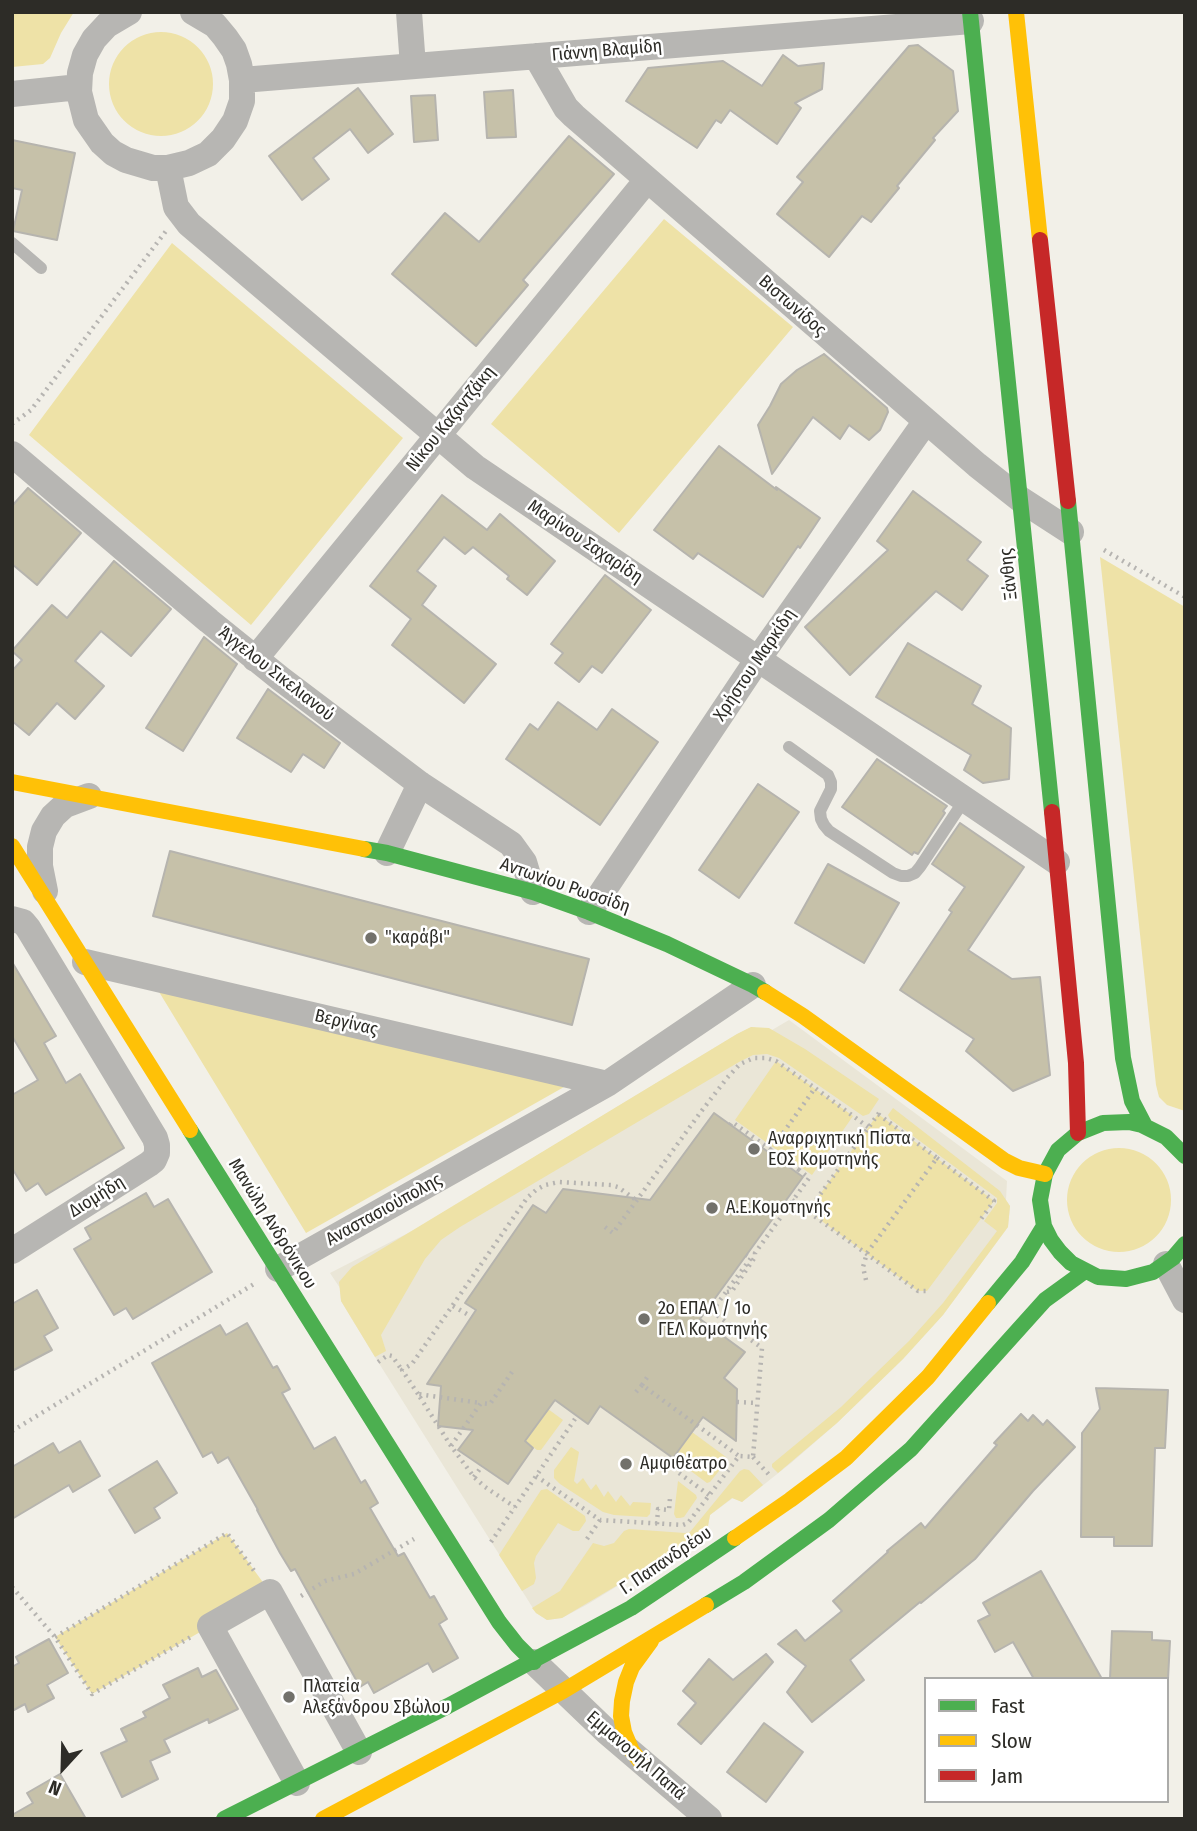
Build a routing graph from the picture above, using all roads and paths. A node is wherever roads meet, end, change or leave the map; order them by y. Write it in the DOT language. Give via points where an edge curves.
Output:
graph roads {
  1 [pos="129,12"];
  2 [pos="193,12"];
  3 [pos="409,12"];
  4 [pos="1016,12"];
  5 [pos="970,17"];
  6 [pos="536,56"];
  7 [pos="413,66"];
  8 [pos="242,80"];
  9 [pos="79,87"];
  10 [pos="12,94"];
  11 [pos="168,168"];
  12 [pos="647,180"];
  13 [pos="179,213"];
  14 [pos="12,243"];
  15 [pos="41,268"];
  16 [pos="926,421"];
  17 [pos="12,424"];
  18 [pos="437,435"];
  19 [pos="12,454"];
  20 [pos="1020,499"];
  21 [pos="1072,532"];
  22 [pos="1185,597"];
  23 [pos="255,659"];
  24 [pos="758,659"];
  25 [pos="789,747"];
  26 [pos="12,782"];
  27 [pos="420,784"];
  28 [pos="89,796"];
  29 [pos="965,799"];
  30 [pos="12,846"];
  31 [pos="387,853"];
  32 [pos="1057,862"];
  33 [pos="533,892"];
  34 [pos="46,900"];
  35 [pos="589,912"];
  36 [pos="22,927"];
  37 [pos="85,962"];
  38 [pos="753,985"];
  39 [pos="124,1024"];
  40 [pos="97,1041"];
  41 [pos="607,1084"];
  42 [pos="815,1088"];
  43 [pos="886,1103"];
  44 [pos="878,1114"];
  45 [pos="730,1125"];
  46 [pos="1146,1126"];
  47 [pos="869,1127"];
  48 [pos="1078,1133"];
  49 [pos="771,1150"];
  50 [pos="1185,1156"];
  51 [pos="937,1158"];
  52 [pos="1045,1174"];
  53 [pos="636,1199"];
  54 [pos="792,1200"];
  55 [pos="808,1211"];
  56 [pos="981,1219"];
  57 [pos="1044,1226"];
  58 [pos="605,1227"];
  59 [pos="12,1251"];
  60 [pos="866,1253"];
  61 [pos="1179,1254"];
  62 [pos="746,1255"];
  63 [pos="278,1269"];
  64 [pos="1085,1271"];
  65 [pos="866,1280"];
  66 [pos="927,1291"];
  67 [pos="727,1292"];
  68 [pos="1185,1300"];
  69 [pos="699,1302"];
  70 [pos="453,1306"];
  71 [pos="712,1311"];
  72 [pos="472,1317"];
  73 [pos="378,1362"];
  74 [pos="402,1370"];
  75 [pos="512,1372"];
  76 [pos="648,1376"];
  77 [pos="642,1385"];
  78 [pos="636,1392"];
  79 [pos="418,1394"];
  80 [pos="737,1402"];
  81 [pos="481,1403"];
  82 [pos="757,1403"];
  83 [pos="577,1416"];
  84 [pos="12,1431"];
  85 [pos="451,1446"];
  86 [pos="739,1456"];
  87 [pos="753,1457"];
  88 [pos="482,1466"];
  89 [pos="679,1473"];
  90 [pos="536,1476"];
  91 [pos="474,1477"];
  92 [pos="772,1478"];
  93 [pos="709,1495"];
  94 [pos="670,1498"];
  95 [pos="515,1507"];
  96 [pos="600,1520"];
  97 [pos="657,1524"];
  98 [pos="438,1525"];
  99 [pos="587,1539"];
  100 [pos="491,1542"];
  101 [pos="12,1587"];
  102 [pos="275,1601"];
  103 [pos="210,1626"];
  104 [pos="55,1637"];
  105 [pos="654,1638"];
  106 [pos="534,1662"];
  107 [pos="563,1691"];
  108 [pos="359,1752"];
  109 [pos="640,1761"];
  110 [pos="297,1783"];
  111 [pos="224,1819"];
  112 [pos="323,1819"];
  113 [pos="709,1819"];
  1 -- 9 [label="street" via="94,39 85,55"];
  2 -- 8 [label="street" via="225,37 234,50"];
  3 -- 7 [label="street"];
  4 -- 21 [label="main road"];
  5 -- 6 [label="street, Γιάννη Βλαμίδη"];
  5 -- 20 [label="main road, Ξάνθης"];
  6 -- 7 [label="street, Γιάννη Βλαμίδη"];
  6 -- 12 [label="street, Βιστωνίδος" via="574,116"];
  7 -- 8 [label="street, Γιάννη Βλαμίδη"];
  8 -- 11 [label="street" via="242,101 223,139 208,154"];
  9 -- 10 [label="street"];
  9 -- 11 [label="street" via="86,120 102,143 125,160"];
  11 -- 13 [label="street"];
  12 -- 16 [label="street, Βιστωνίδος"];
  12 -- 18 [label="street, Νίκου Καζαντζάκη"];
  13 -- 17 [label="path" via="32,410"];
  13 -- 18 [label="street, Μαρίνου Σαχαρίδη"];
  14 -- 15 [label="lane"];
  16 -- 20 [label="street, Βιστωνίδος"];
  16 -- 24 [label="street, Χρήστου Μαρκίδη"];
  18 -- 23 [label="street, Νίκου Καζαντζάκη"];
  18 -- 24 [label="street, Μαρίνου Σαχαρίδη" via="475,467"];
  19 -- 23 [label="street, Άγγελου Σικελιανού"];
  20 -- 21 [label="street, Βιστωνίδος"];
  20 -- 32 [label="main road, Ξάνθης"];
  21 -- 22 [label="path"];
  21 -- 46 [label="main road" via="1123,1058 1132,1101"];
  23 -- 27 [label="street, Άγγελου Σικελιανού"];
  24 -- 29 [label="street, Μαρίνου Σαχαρίδη"];
  24 -- 35 [label="street, Χρήστου Μαρκίδη"];
  25 -- 29 [label="lane" via="828,775 831,789 820,811 829,831 901,876 920,867"];
  26 -- 28 [label="main road, Αντωνίου Ρωσσίδη"];
  27 -- 31 [label="street"];
  27 -- 33 [label="street, Άγγελου Σικελιανού" via="511,844 524,862"];
  28 -- 31 [label="main road, Αντωνίου Ρωσσίδη"];
  28 -- 34 [label="street" via="65,805 44,831 40,866"];
  29 -- 32 [label="street, Μαρίνου Σαχαρίδη"];
  30 -- 34 [label="main road, Μανώλη Ανδρόνικου"];
  31 -- 33 [label="main road, Αντωνίου Ρωσσίδη"];
  32 -- 48 [label="main road, Ξάνθης"];
  33 -- 35 [label="main road, Αντωνίου Ρωσσίδη"];
  34 -- 37 [label="main road, Μανώλη Ανδρόνικου"];
  35 -- 38 [label="main road, Αντωνίου Ρωσσίδη"];
  36 -- 40 [label="street"];
  37 -- 39 [label="main road, Μανώλη Ανδρόνικου"];
  37 -- 41 [label="street, Βεργίνας"];
  38 -- 41 [label="street, Αναστασιούπολης"];
  38 -- 52 [label="main road, Αντωνίου Ρωσσίδη" via="1005,1161"];
  39 -- 40 [label="street"];
  39 -- 63 [label="main road, Μανώλη Ανδρόνικου"];
  40 -- 59 [label="street, Διομήδη" via="150,1130 157,1153 154,1160"];
  41 -- 63 [label="street, Αναστασιούπολης"];
  42 -- 47 [label="path"];
  42 -- 49 [label="path"];
  42 -- 53 [label="path" via="766,1058 740,1064"];
  43 -- 44 [label="path"];
  44 -- 47 [label="path"];
  44 -- 51 [label="path"];
  45 -- 49 [label="path" via="732,1122"];
  46 -- 48 [label="main road" via="1116,1121"];
  46 -- 50 [label="main road"];
  47 -- 55 [label="path"];
  48 -- 52 [label="main road" via="1058,1150"];
  49 -- 54 [label="path" via="809,1178"];
  51 -- 56 [label="path" via="994,1201"];
  51 -- 60 [label="path"];
  52 -- 57 [label="main road" via="1040,1200"];
  53 -- 58 [label="path" via="613,1233"];
  53 -- 70 [label="path" via="611,1185 559,1182 536,1190 518,1209"];
  54 -- 55 [label="path"];
  54 -- 67 [label="path" via="732,1291"];
  55 -- 60 [label="path"];
  57 -- 64 [label="main road" via="1060,1252"];
  57 -- 106 [label="main road, Γ. Παπανδρέου" via="1022,1262 928,1377 846,1458 631,1608"];
  60 -- 65 [label="path"];
  60 -- 66 [label="path" via="918,1291"];
  61 -- 64 [label="main road" via="1153,1272 1126,1279"];
  61 -- 68 [label="street"];
  62 -- 67 [label="path" via="751,1258"];
  63 -- 84 [label="path"];
  63 -- 98 [label="main road, Μανώλη Ανδρόνικου"];
  64 -- 105 [label="main road" via="1045,1300 911,1450 829,1520 744,1582"];
  67 -- 71 [label="path"];
  69 -- 71 [label="path"];
  70 -- 72 [label="path"];
  70 -- 74 [label="path" via="412,1364"];
  71 -- 82 [label="path" via="762,1348"];
  73 -- 74 [label="path" via="392,1356"];
  74 -- 79 [label="path"];
  75 -- 81 [label="path" via="489,1404"];
  76 -- 77 [label="path"];
  77 -- 78 [label="path"];
  77 -- 86 [label="path"];
  79 -- 81 [label="path"];
  79 -- 85 [label="path"];
  80 -- 82 [label="path"];
  81 -- 85 [label="path"];
  82 -- 87 [label="path"];
  83 -- 90 [label="path"];
  85 -- 91 [label="path"];
  86 -- 87 [label="path"];
  86 -- 93 [label="path"];
  87 -- 92 [label="path"];
  88 -- 91 [label="path"];
  89 -- 93 [label="path"];
  90 -- 95 [label="path"];
  90 -- 96 [label="path"];
  91 -- 95 [label="path"];
  93 -- 97 [label="path" via="688,1523"];
  94 -- 97 [label="path" via="669,1510 658,1509"];
  95 -- 100 [label="path"];
  96 -- 97 [label="path"];
  96 -- 99 [label="path"];
  98 -- 102 [label="path" via="354,1574"];
  98 -- 106 [label="main road, Μανώλη Ανδρόνικου" via="499,1622"];
  101 -- 104 [label="path"];
  102 -- 103 [label="street"];
  102 -- 104 [label="path" via="227,1533"];
  102 -- 108 [label="street"];
  103 -- 104 [label="path" via="92,1695"];
  103 -- 110 [label="street"];
  105 -- 107 [label="main road"];
  105 -- 109 [label="main road" via="632,1667 622,1701 624,1732"];
  106 -- 107 [label="street, Εμμανουήλ Παπά"];
  106 -- 108 [label="main road, Γ. Παπανδρέου"];
  107 -- 109 [label="street, Εμμανουήλ Παπά"];
  107 -- 112 [label="main road"];
  108 -- 110 [label="main road, Γ. Παπανδρέου"];
  109 -- 113 [label="street, Εμμανουήλ Παπά"];
  110 -- 111 [label="main road, Γ. Παπανδρέου"];
}
